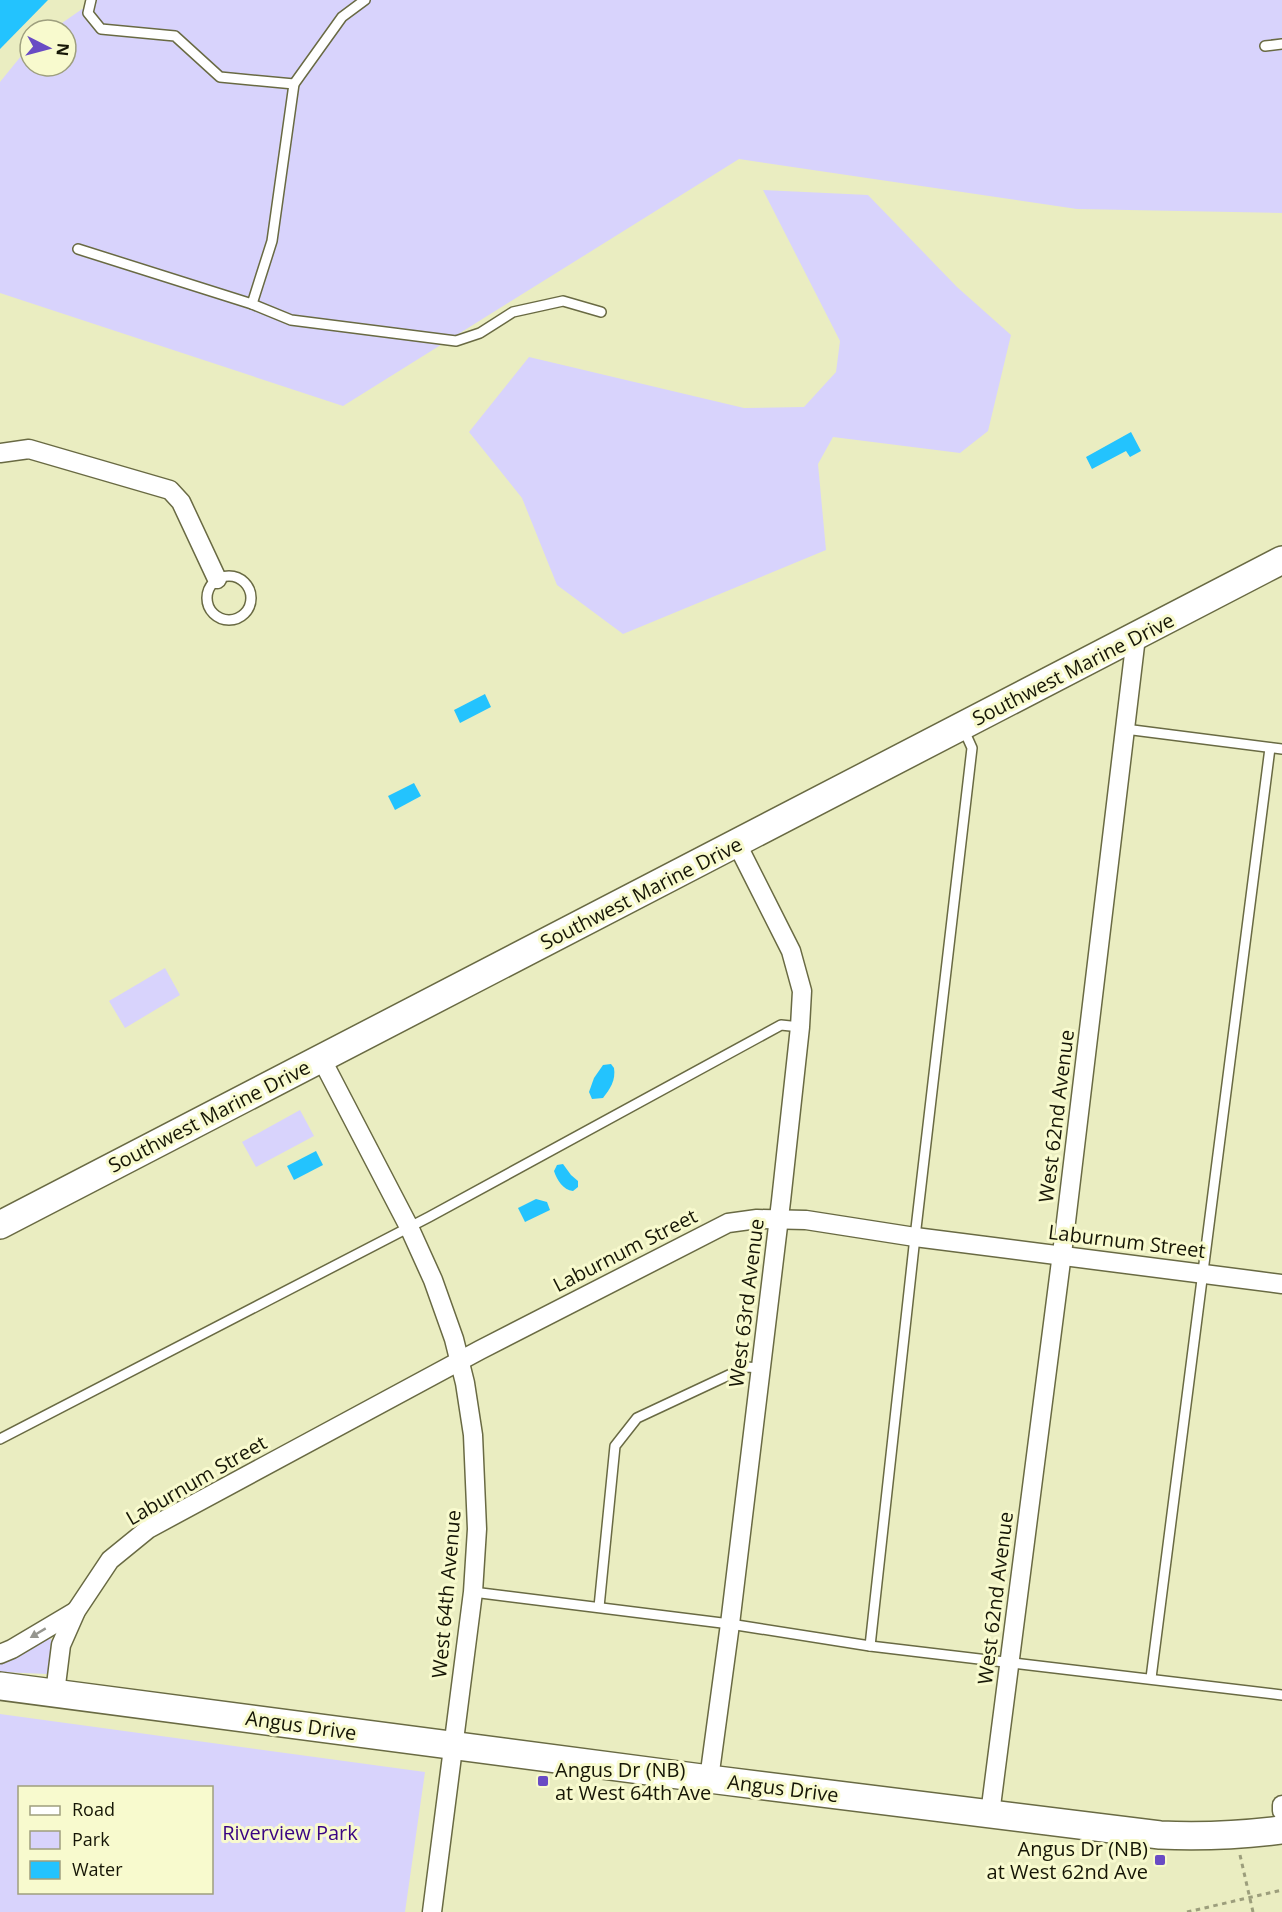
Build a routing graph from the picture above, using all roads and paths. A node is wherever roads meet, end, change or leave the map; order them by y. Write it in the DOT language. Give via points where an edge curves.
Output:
graph roads {
  1 [pos="90,0"];
  2 [pos="365,0"];
  3 [pos="1282,44"];
  4 [pos="1265,46"];
  5 [pos="294,84"];
  6 [pos="78,249"];
  7 [pos="252,304"];
  8 [pos="601,312"];
  9 [pos="0,453"];
  10 [pos="1280,566"];
  11 [pos="218,579"];
  12 [pos="1136,637"];
  13 [pos="962,726"];
  14 [pos="1125,729"];
  15 [pos="1270,748"];
  16 [pos="1282,749"];
  17 [pos="737,844"];
  18 [pos="800,1028"];
  19 [pos="321,1058"];
  20 [pos="778,1219"];
  21 [pos="0,1225"];
  22 [pos="409,1227"];
  23 [pos="915,1237"];
  24 [pos="1061,1256"];
  25 [pos="1203,1274"];
  26 [pos="1282,1284"];
  27 [pos="460,1361"];
  28 [pos="761,1368"];
  29 [pos="0,1439"];
  30 [pos="473,1592"];
  31 [pos="599,1607"];
  32 [pos="76,1611"];
  33 [pos="730,1624"];
  34 [pos="870,1646"];
  35 [pos="0,1654"];
  36 [pos="1010,1663"];
  37 [pos="1151,1678"];
  38 [pos="0,1686"];
  39 [pos="55,1693"];
  40 [pos="1282,1695"];
  41 [pos="453,1745"];
  42 [pos="709,1779"];
  43 [pos="1282,1805"];
  44 [pos="1282,1811"];
  45 [pos="990,1814"];
  46 [pos="1282,1830"];
  47 [pos="1236,1836"];
  48 [pos="1282,1890"];
  49 [pos="1250,1899"];
  50 [pos="432,1912"];
  51 [pos="1187,1912"];
  52 [pos="1253,1912"];
  1 -- 5 [label="lane" via="88,13 101,30 175,36 220,77"];
  2 -- 5 [label="lane" via="342,17"];
  3 -- 4 [label="lane"];
  5 -- 7 [label="lane" via="272,241"];
  6 -- 7 [label="lane"];
  7 -- 8 [label="lane" via="291,320 456,341 480,333 513,312 563,301"];
  9 -- 11 [label="street" via="29,449 170,490 181,502"];
  10 -- 12 [label="main road, Southwest Marine Drive"];
  11 -- 11 [label="lane" via="208,589 210,610 214,616 228,621 242,616 250,604 249,589 232,576"];
  12 -- 13 [label="main road, Southwest Marine Drive"];
  12 -- 14 [label="street, West 62nd Avenue"];
  13 -- 17 [label="main road, Southwest Marine Drive"];
  13 -- 23 [label="lane" via="972,748"];
  14 -- 15 [label="lane"];
  14 -- 24 [label="street, West 62nd Avenue"];
  15 -- 16 [label="lane"];
  15 -- 25 [label="lane"];
  17 -- 18 [label="street, West 63rd Avenue" via="791,951 802,992"];
  17 -- 19 [label="main road, Southwest Marine Drive"];
  18 -- 20 [label="street, West 63rd Avenue"];
  18 -- 22 [label="lane" via="781,1025"];
  19 -- 21 [label="main road, Southwest Marine Drive"];
  19 -- 22 [label="street, West 64th Avenue"];
  20 -- 23 [label="street, Laburnum Street"];
  20 -- 27 [label="street, Laburnum Street" via="728,1223"];
  20 -- 28 [label="street, West 63rd Avenue"];
  22 -- 27 [label="street, West 64th Avenue" via="433,1280"];
  22 -- 29 [label="lane"];
  23 -- 24 [label="street, Laburnum Street"];
  23 -- 34 [label="lane"];
  24 -- 25 [label="street, Laburnum Street"];
  24 -- 36 [label="street, West 62nd Avenue"];
  25 -- 26 [label="street, Laburnum Street"];
  25 -- 37 [label="lane"];
  27 -- 30 [label="street, West 64th Avenue" via="476,1478"];
  27 -- 32 [label="street, Laburnum Street" via="148,1529 110,1560"];
  28 -- 31 [label="lane" via="746,1367 637,1418 615,1446"];
  28 -- 33 [label="street, West 63rd Avenue"];
  30 -- 31 [label="lane"];
  30 -- 41 [label="street, West 64th Avenue"];
  31 -- 33 [label="lane"];
  32 -- 35 [label="street, Laburnum Street, one-way"];
  32 -- 39 [label="street, Laburnum Street" via="62,1645"];
  33 -- 34 [label="lane"];
  33 -- 42 [label="street, West 63rd Avenue"];
  34 -- 36 [label="lane"];
  36 -- 37 [label="lane"];
  36 -- 45 [label="street, West 62nd Avenue"];
  37 -- 40 [label="lane"];
  38 -- 39 [label="main road, Angus Drive"];
  39 -- 41 [label="main road, Angus Drive"];
  41 -- 42 [label="main road, Angus Drive"];
  41 -- 50 [label="street, West 64th Avenue"];
  42 -- 45 [label="main road, Angus Drive"];
  43 -- 44 [label="street"];
  45 -- 47 [label="main road, Angus Drive" via="1160,1835"];
  46 -- 47 [label="main road, Angus Drive"];
  47 -- 49 [label="path"];
  48 -- 49 [label="path"];
  49 -- 51 [label="path"];
  49 -- 52 [label="path"];
}
